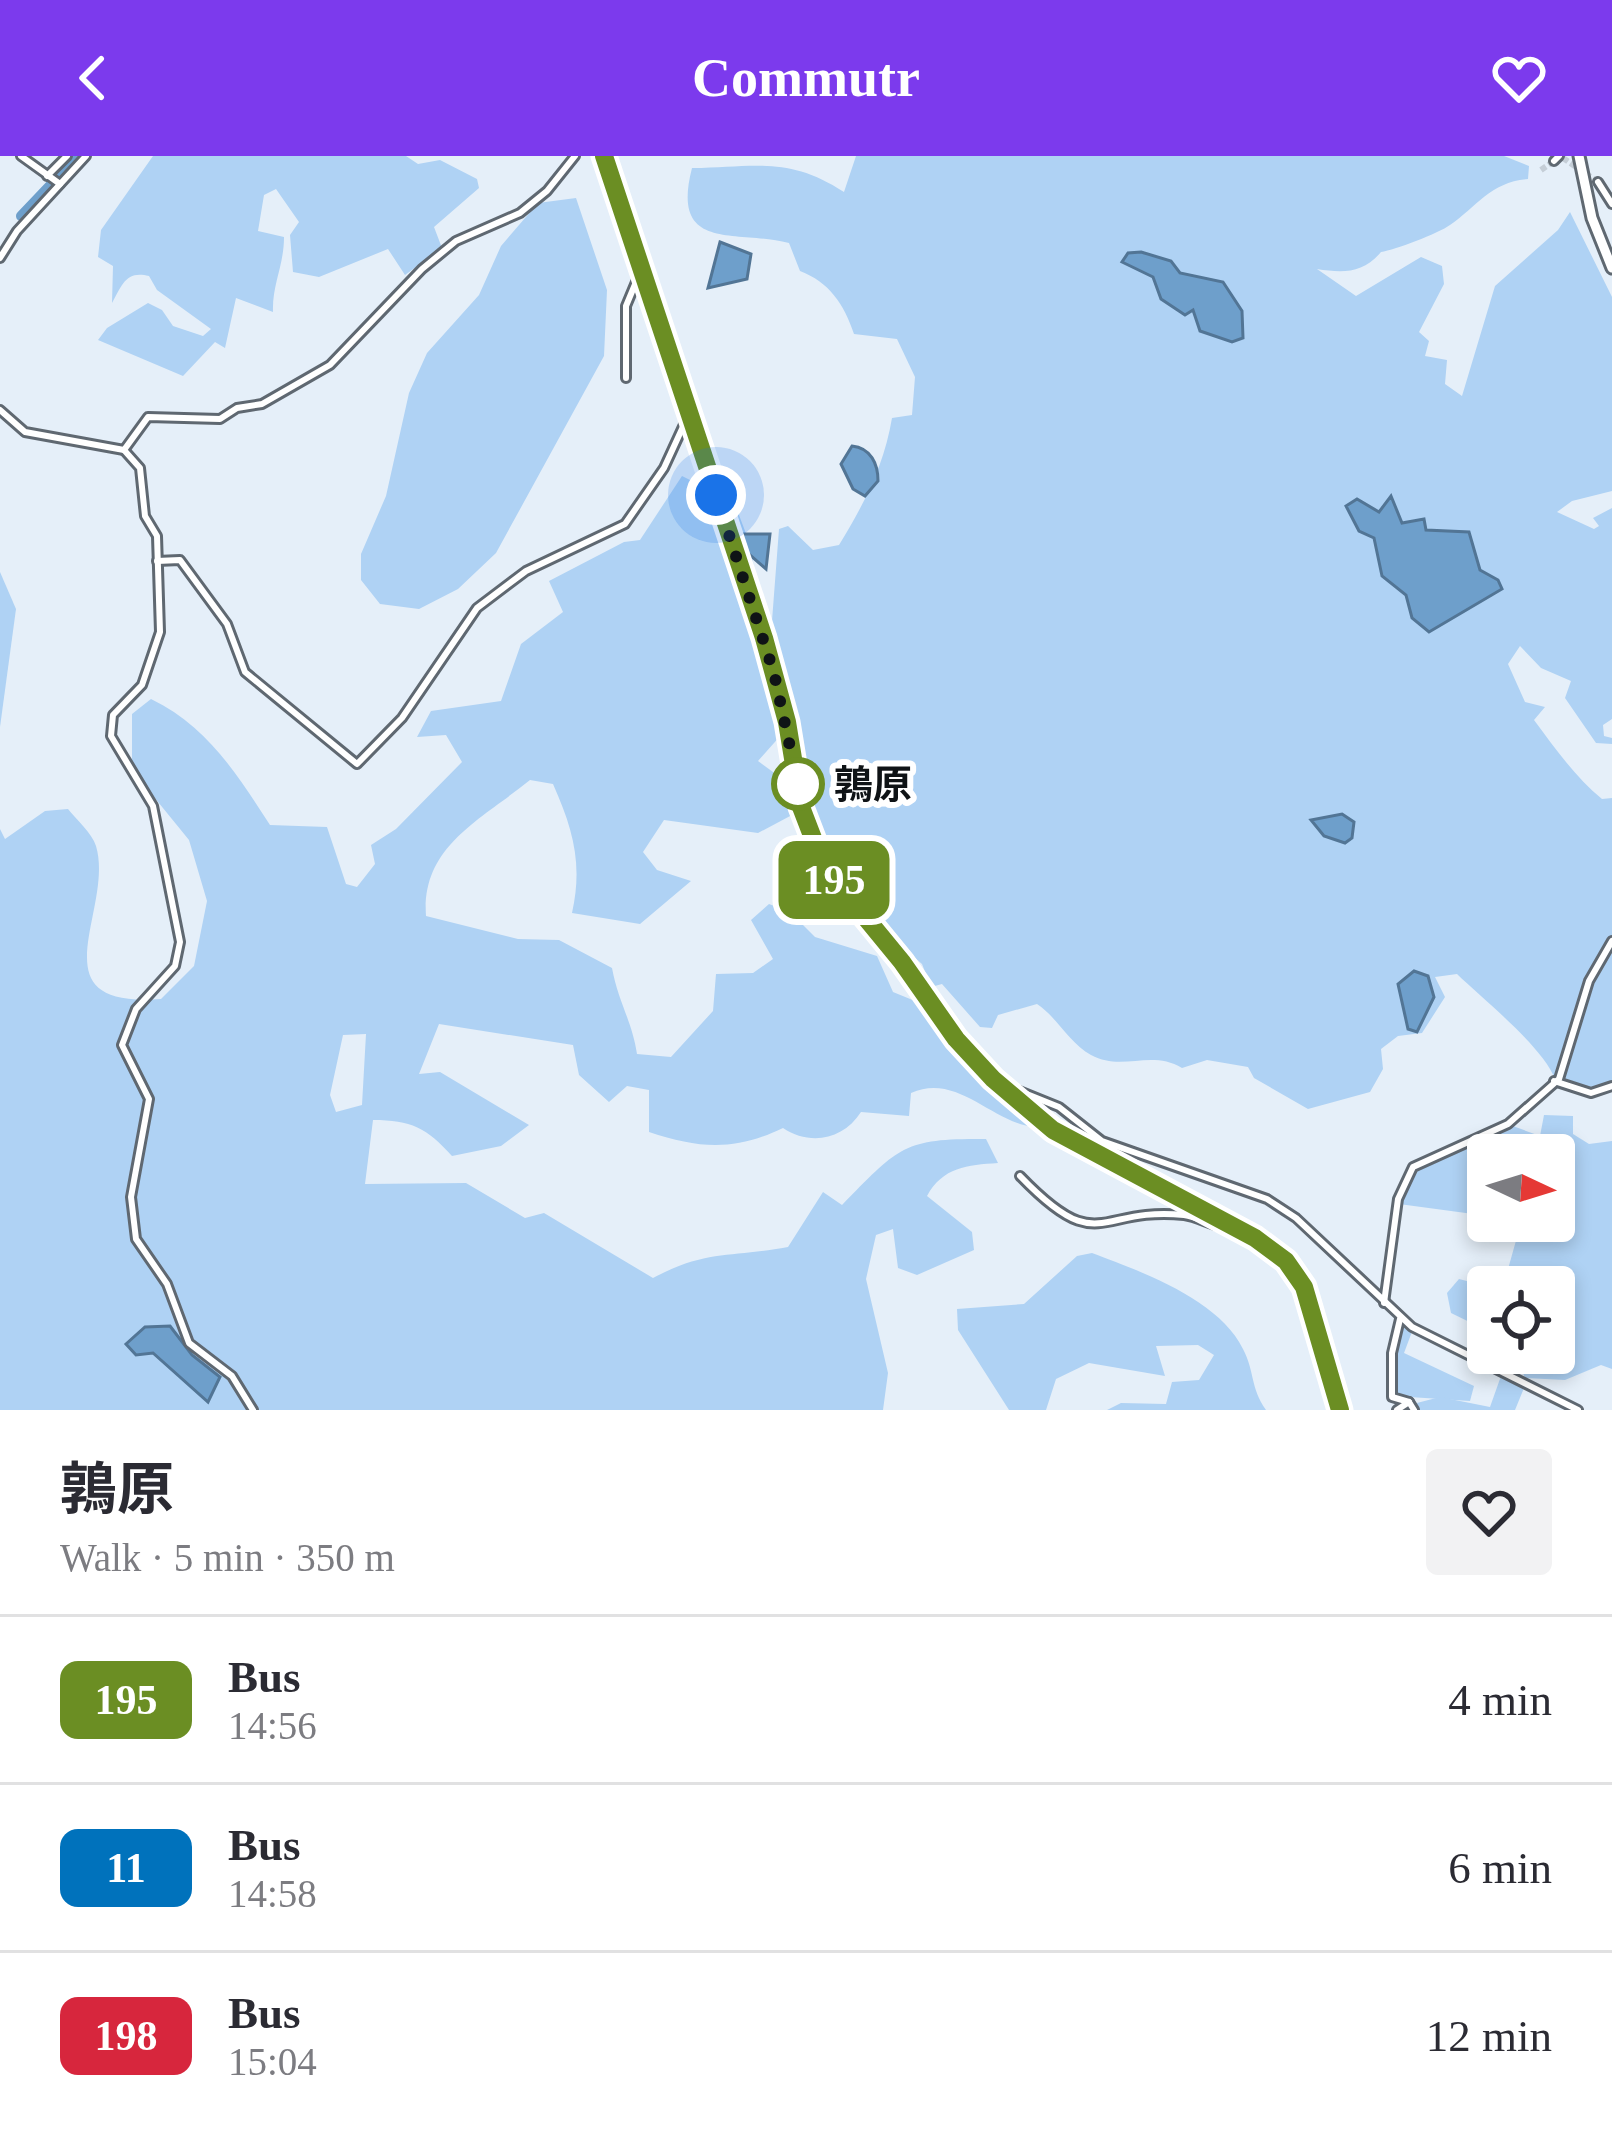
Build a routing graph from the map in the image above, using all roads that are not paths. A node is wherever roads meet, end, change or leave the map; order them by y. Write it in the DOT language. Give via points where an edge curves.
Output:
graph roads {
  1 [pos="21,156"];
  2 [pos="67,156"];
  3 [pos="86,156"];
  4 [pos="574,156"];
  5 [pos="604,156"];
  6 [pos="1579,156"];
  7 [pos="47,176"];
  8 [pos="1598,182"];
  9 [pos="60,184"];
  10 [pos="1612,203"];
  11 [pos="0,258"];
  12 [pos="1612,268"];
  13 [pos="640,270"];
  14 [pos="626,378"];
  15 [pos="0,410"];
  16 [pos="692,413"];
  17 [pos="124,450"];
  18 [pos="157,561"];
  19 [pos="1612,941"];
  20 [pos="1554,1081"];
  21 [pos="1001,1085"];
  22 [pos="1612,1086"];
  23 [pos="1019,1176"];
  24 [pos="1230,1226"];
  25 [pos="1384,1303"];
  26 [pos="1400,1319"];
  27 [pos="1392,1396"];
  28 [pos="1409,1402"];
  29 [pos="253,1410"];
  30 [pos="1340,1410"];
  31 [pos="1395,1410"];
  32 [pos="1414,1410"];
  33 [pos="1578,1410"];
  1 -- 7 [label="street"];
  2 -- 7 [label="street"];
  3 -- 9 [label="street"];
  4 -- 17 [label="street" via="520,213 456,241 422,269 330,365 220,419 148,417"];
  5 -- 13 [label="main road"];
  6 -- 12 [label="street"];
  7 -- 9 [label="street"];
  8 -- 10 [label="street"];
  9 -- 11 [label="street"];
  13 -- 14 [label="street" via="626,306"];
  13 -- 16 [label="main road"];
  15 -- 17 [label="street" via="25,432"];
  16 -- 18 [label="street" via="625,524 526,571 477,608 402,718 357,764 245,673 227,624 180,560"];
  16 -- 21 [label="main road" via="774,673 816,850 956,1039"];
  17 -- 18 [label="street" via="145,483"];
  18 -- 29 [label="street" via="157,646 142,685 110,728 153,806 180,942 176,966 136,1009 122,1045 149,1099 133,1220 167,1284 179,1328 232,1376"];
  19 -- 20 [label="street"];
  20 -- 22 [label="street" via="1591,1093"];
  20 -- 25 [label="street" via="1508,1124 1413,1168 1398,1199"];
  21 -- 24 [label="main road" via="1053,1130"];
  21 -- 25 [label="street" via="1059,1107 1102,1141 1267,1198"];
  23 -- 24 [label="street" via="1084,1223 1182,1215"];
  24 -- 30 [label="main road" via="1267,1245 1296,1274"];
  25 -- 26 [label="street"];
  26 -- 27 [label="street"];
  26 -- 33 [label="street"];
  27 -- 28 [label="street"];
  27 -- 31 [label="street"];
  28 -- 31 [label="street"];
  28 -- 32 [label="street"];
}
